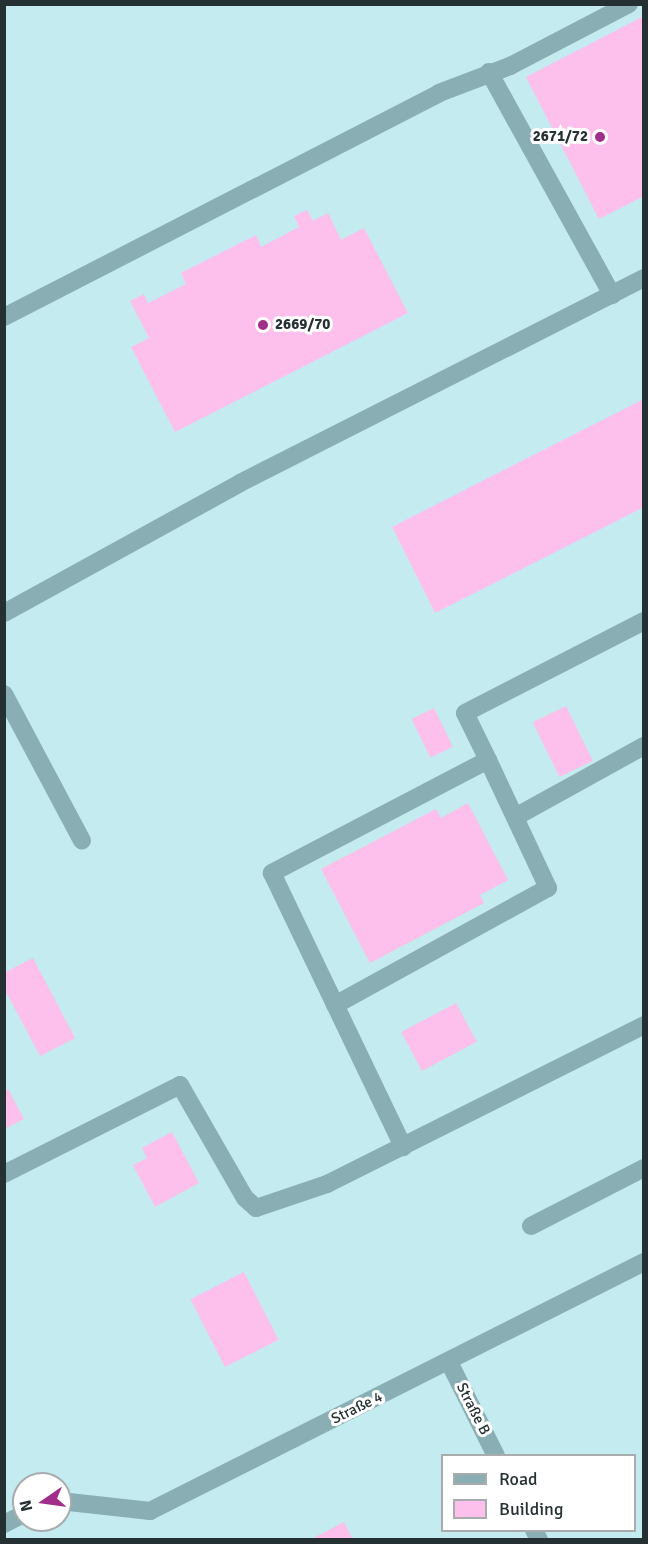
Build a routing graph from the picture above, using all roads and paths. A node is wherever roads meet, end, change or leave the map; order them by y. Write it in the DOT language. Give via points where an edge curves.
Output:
graph roads {
  1 [pos="629,4"];
  2 [pos="489,72"];
  3 [pos="644,278"];
  4 [pos="612,295"];
  5 [pos="4,317"];
  6 [pos="4,613"];
  7 [pos="644,621"];
  8 [pos="7,703"];
  9 [pos="644,746"];
  10 [pos="488,760"];
  11 [pos="517,816"];
  12 [pos="82,841"];
  13 [pos="335,1005"];
  14 [pos="644,1025"];
  15 [pos="403,1147"];
  16 [pos="644,1168"];
  17 [pos="4,1174"];
  18 [pos="531,1226"];
  19 [pos="644,1262"];
  20 [pos="449,1362"];
  21 [pos="495,1454"];
  22 [pos="72,1502"];
  1 -- 2 [label="lane" via="510,66"];
  2 -- 4 [label="lane"];
  2 -- 5 [label="lane" via="439,93"];
  3 -- 4 [label="lane"];
  4 -- 6 [label="lane" via="240,483"];
  7 -- 10 [label="lane" via="465,713"];
  8 -- 12 [label="lane"];
  9 -- 11 [label="lane"];
  10 -- 11 [label="lane"];
  10 -- 13 [label="lane" via="272,873"];
  11 -- 13 [label="lane" via="548,888"];
  13 -- 15 [label="lane"];
  14 -- 15 [label="lane"];
  15 -- 17 [label="lane" via="327,1184 256,1208 245,1198 180,1086"];
  16 -- 18 [label="lane"];
  19 -- 20 [label="lane, Straße 4"];
  20 -- 21 [label="lane, Straße B"];
  20 -- 22 [label="lane, Straße 4" via="150,1511"];
}
